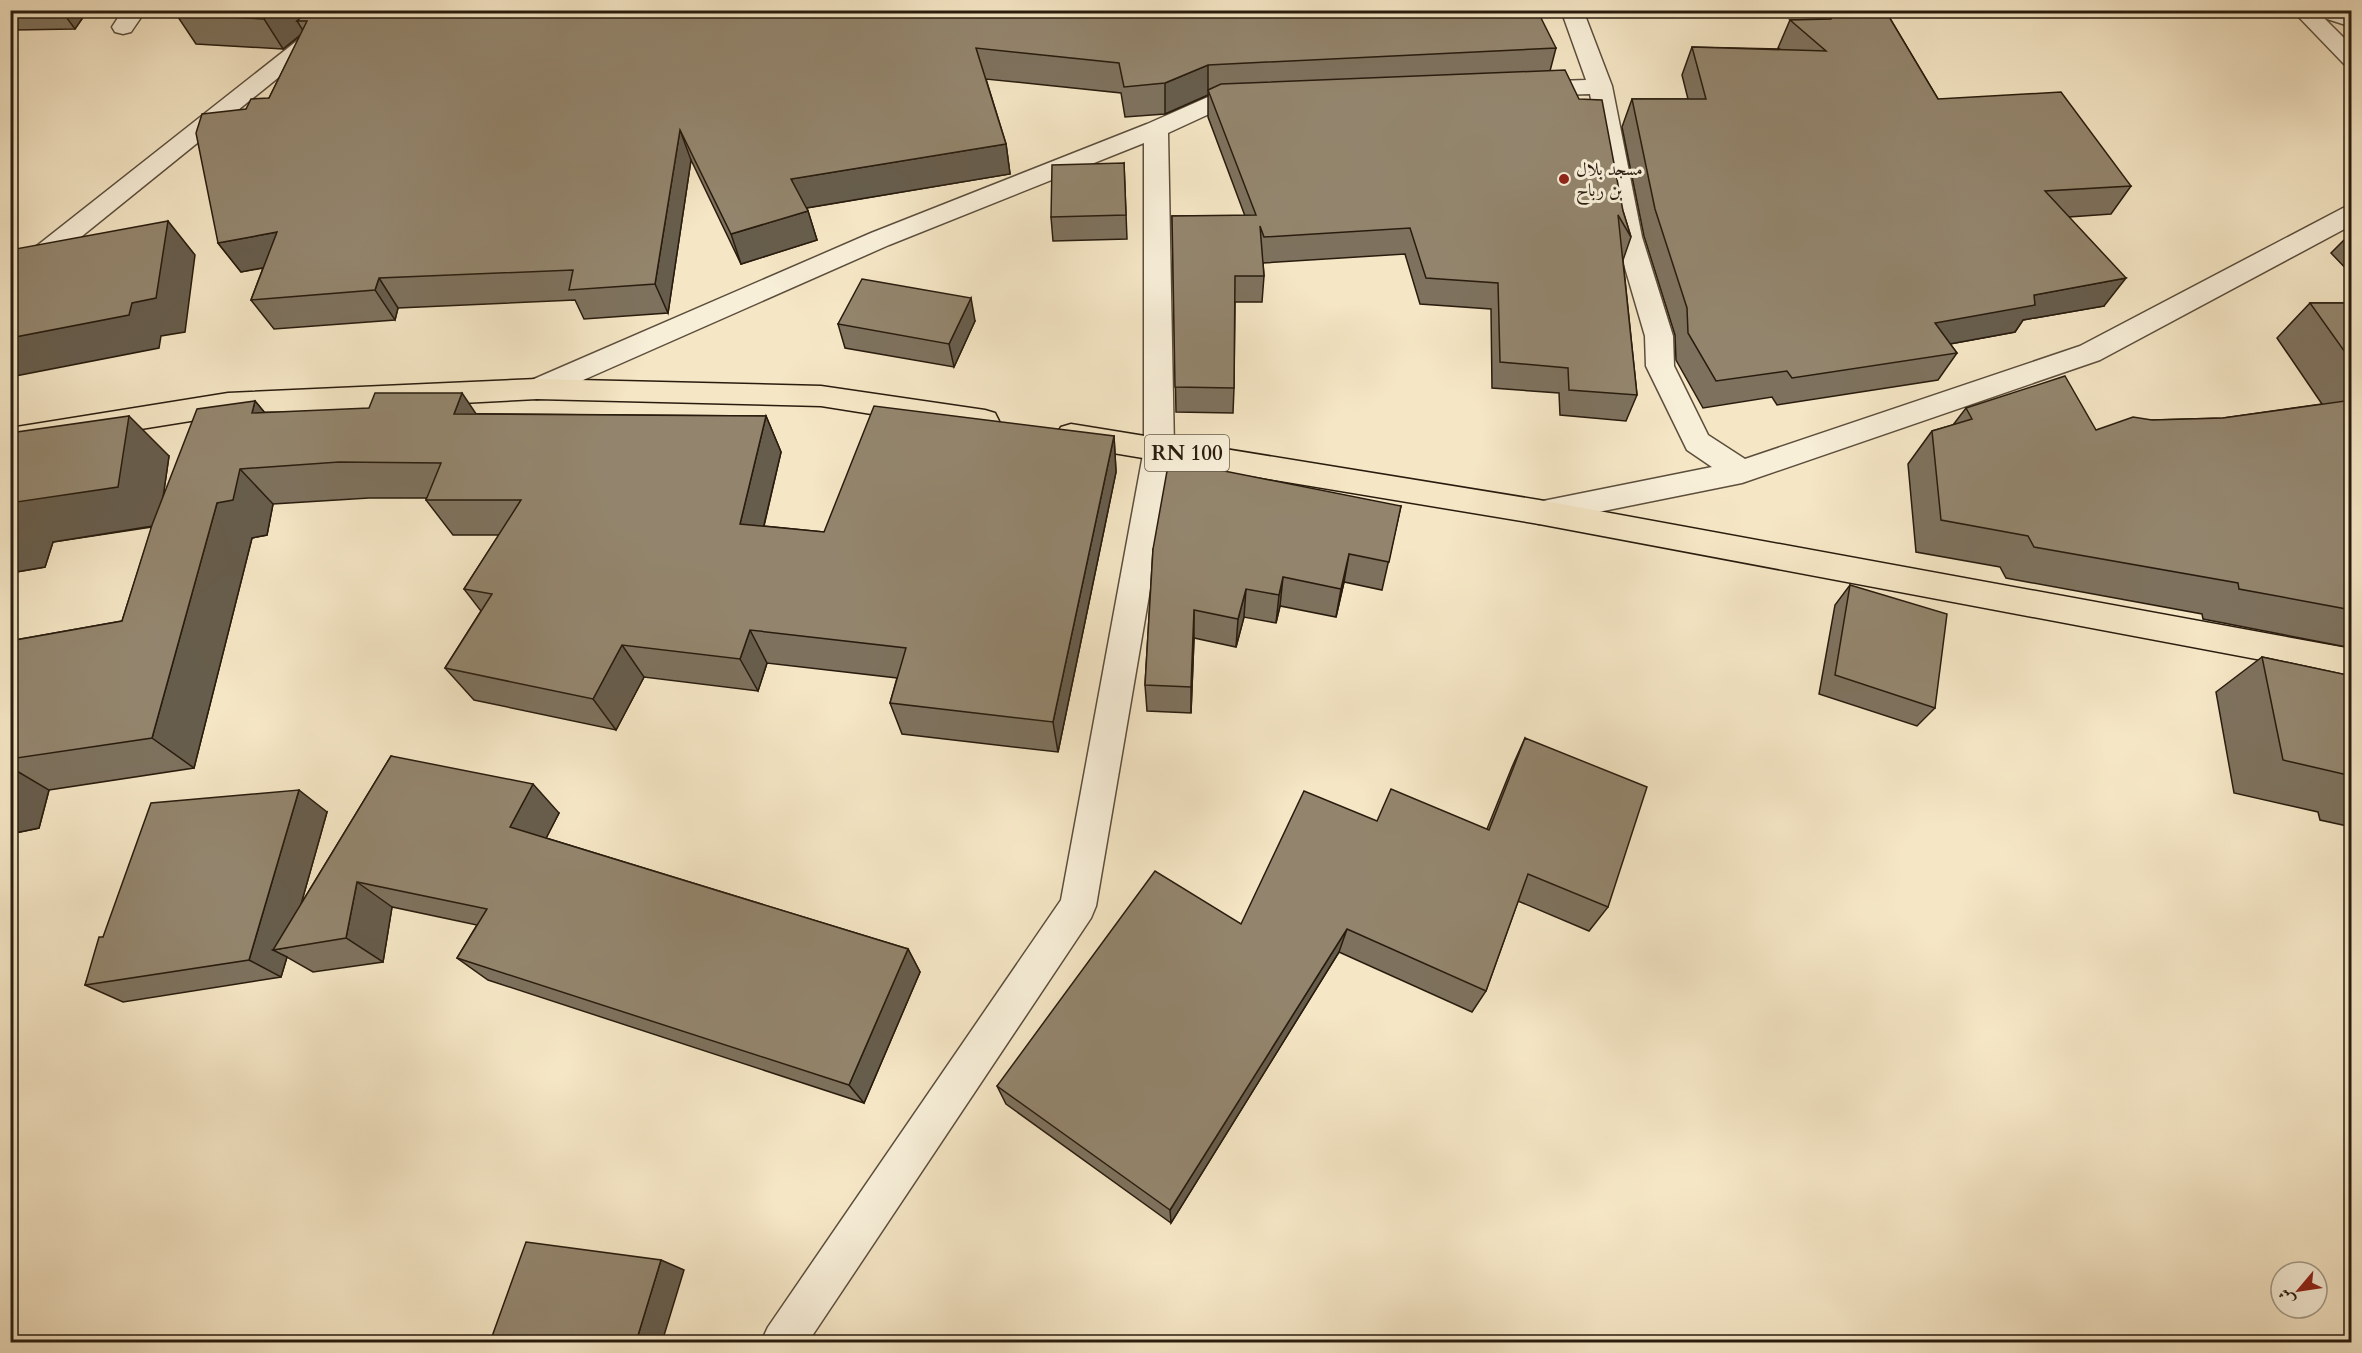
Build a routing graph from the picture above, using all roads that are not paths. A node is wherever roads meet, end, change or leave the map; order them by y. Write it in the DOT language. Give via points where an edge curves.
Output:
graph roads {
  1 [pos="351,10"];
  2 [pos="1572,10"];
  3 [pos="2303,10"];
  4 [pos="2321,10"];
  5 [pos="2352,20"];
  6 [pos="2352,58"];
  7 [pos="1600,86"];
  8 [pos="1507,90"];
  9 [pos="1274,100"];
  10 [pos="1156,129"];
  11 [pos="2352,214"];
  12 [pos="10,281"];
  13 [pos="537,390"];
  14 [pos="1007,425"];
  15 [pos="1042,430"];
  16 [pos="10,439"];
  17 [pos="1159,449"];
  18 [pos="1742,472"];
  19 [pos="1539,512"];
  20 [pos="2352,663"];
  21 [pos="783,1342"];
  1 -- 12 [label="street"];
  2 -- 7 [label="street"];
  3 -- 6 [label="street"];
  4 -- 5 [label="street"];
  7 -- 8 [label="street"];
  7 -- 18 [label="street" via="1629,237 1659,336 1660,366 1697,442"];
  9 -- 10 [label="street" via="1216,102"];
  10 -- 13 [label="street" via="880,239"];
  10 -- 17 [label="street"];
  11 -- 18 [label="street" via="2090,353"];
  13 -- 14 [label="main road" via="821,396"];
  13 -- 16 [label="main road" via="228,404"];
  15 -- 17 [label="main road, RN 100"];
  17 -- 19 [label="main road, RN 100"];
  17 -- 21 [label="street" via="1078,906"];
  18 -- 19 [label="street"];
  19 -- 20 [label="main road, RN 100"];
}
